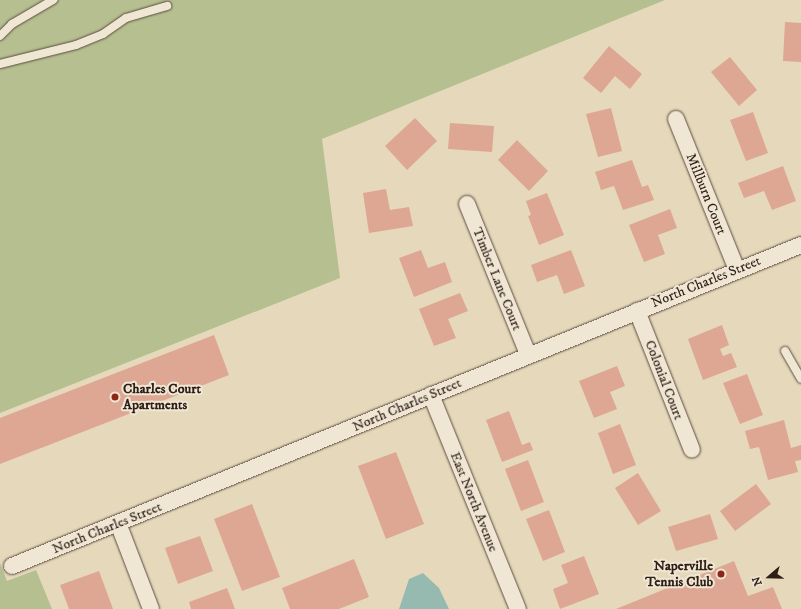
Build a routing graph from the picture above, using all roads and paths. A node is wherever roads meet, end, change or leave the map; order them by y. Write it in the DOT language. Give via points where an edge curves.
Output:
graph roads {
  1 [pos="53,0"];
  2 [pos="167,6"];
  3 [pos="0,36"];
  4 [pos="0,64"];
  5 [pos="676,119"];
  6 [pos="467,204"];
  7 [pos="801,245"];
  8 [pos="737,270"];
  9 [pos="637,311"];
  10 [pos="785,351"];
  11 [pos="528,354"];
  12 [pos="801,379"];
  13 [pos="431,395"];
  14 [pos="692,450"];
  15 [pos="118,523"];
  16 [pos="12,566"];
  17 [pos="151,609"];
  18 [pos="518,609"];
  1 -- 3 [label="lane" via="12,24"];
  2 -- 4 [label="lane" via="126,18 103,34 76,45"];
  5 -- 8 [label="street, Millburn Court"];
  6 -- 11 [label="street, Timber Lane Court"];
  7 -- 8 [label="street, North Charles Street"];
  8 -- 9 [label="street, North Charles Street"];
  9 -- 11 [label="street, North Charles Street"];
  9 -- 14 [label="street, Colonial Court"];
  10 -- 12 [label="lane"];
  11 -- 13 [label="street, North Charles Street"];
  13 -- 15 [label="street, North Charles Street"];
  13 -- 18 [label="street, East North Avenue"];
  15 -- 16 [label="street, North Charles Street"];
  15 -- 17 [label="street"];
}
